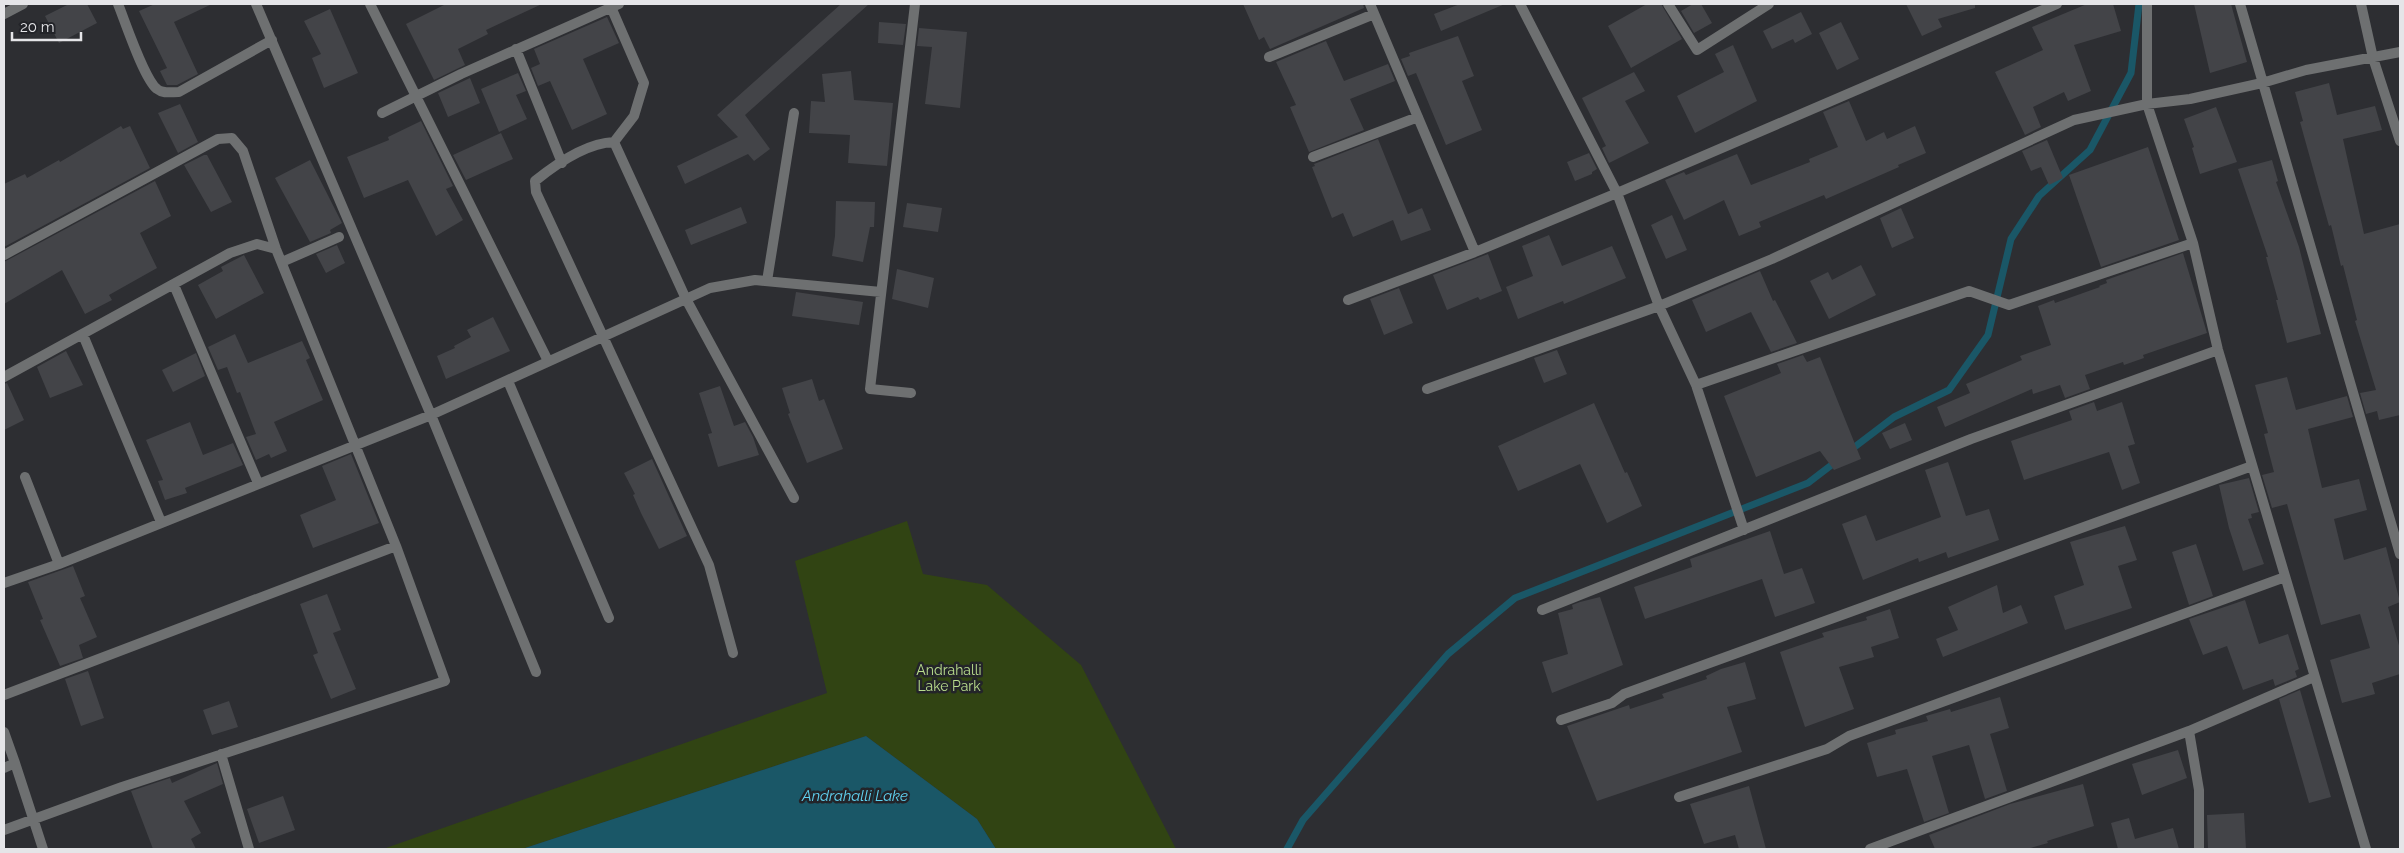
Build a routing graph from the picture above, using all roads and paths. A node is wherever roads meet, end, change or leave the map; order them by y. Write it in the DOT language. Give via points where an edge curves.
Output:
graph roads {
  1 [pos="24,4"];
  2 [pos="118,4"];
  3 [pos="256,4"];
  4 [pos="370,4"];
  5 [pos="915,4"];
  6 [pos="1520,4"];
  7 [pos="1668,4"];
  8 [pos="1769,4"];
  9 [pos="2057,4"];
  10 [pos="2147,4"];
  11 [pos="2240,4"];
  12 [pos="2361,4"];
  13 [pos="615,6"];
  14 [pos="1372,9"];
  15 [pos="4,14"];
  16 [pos="272,40"];
  17 [pos="516,49"];
  18 [pos="2400,52"];
  19 [pos="1269,57"];
  20 [pos="2373,58"];
  21 [pos="2262,83"];
  22 [pos="415,96"];
  23 [pos="2147,104"];
  24 [pos="382,113"];
  25 [pos="794,113"];
  26 [pos="1418,117"];
  27 [pos="2400,141"];
  28 [pos="614,142"];
  29 [pos="1313,157"];
  30 [pos="562,163"];
  31 [pos="1617,193"];
  32 [pos="339,237"];
  33 [pos="2193,243"];
  34 [pos="276,248"];
  35 [pos="1475,252"];
  36 [pos="4,255"];
  37 [pos="282,262"];
  38 [pos="767,281"];
  39 [pos="174,285"];
  40 [pos="881,292"];
  41 [pos="686,299"];
  42 [pos="1348,300"];
  43 [pos="1659,306"];
  44 [pos="83,335"];
  45 [pos="603,337"];
  46 [pos="2218,350"];
  47 [pos="548,361"];
  48 [pos="4,377"];
  49 [pos="508,381"];
  50 [pos="1696,385"];
  51 [pos="1427,389"];
  52 [pos="911,393"];
  53 [pos="431,415"];
  54 [pos="357,444"];
  55 [pos="2252,466"];
  56 [pos="24,477"];
  57 [pos="258,483"];
  58 [pos="794,498"];
  59 [pos="161,522"];
  60 [pos="1743,525"];
  61 [pos="396,546"];
  62 [pos="2400,554"];
  63 [pos="59,564"];
  64 [pos="2285,577"];
  65 [pos="4,583"];
  66 [pos="1542,610"];
  67 [pos="609,618"];
  68 [pos="733,653"];
  69 [pos="536,672"];
  70 [pos="2314,677"];
  71 [pos="4,695"];
  72 [pos="1561,720"];
  73 [pos="2189,731"];
  74 [pos="4,732"];
  75 [pos="221,754"];
  76 [pos="15,763"];
  77 [pos="4,768"];
  78 [pos="1679,796"];
  79 [pos="32,819"];
  80 [pos="4,830"];
  81 [pos="43,849"];
  82 [pos="249,849"];
  83 [pos="1870,849"];
  84 [pos="2199,849"];
  85 [pos="2366,849"];
  1 -- 15 [label="street"];
  2 -- 16 [label="street" via="148,77 163,93 179,92"];
  3 -- 16 [label="street"];
  4 -- 22 [label="street"];
  5 -- 40 [label="street"];
  6 -- 31 [label="street"];
  7 -- 8 [label="street" via="1697,50"];
  9 -- 31 [label="street"];
  10 -- 23 [label="street"];
  11 -- 21 [label="street"];
  12 -- 20 [label="street"];
  13 -- 17 [label="street"];
  13 -- 28 [label="street" via="644,83 634,116"];
  14 -- 19 [label="street"];
  14 -- 26 [label="street"];
  16 -- 53 [label="street"];
  17 -- 22 [label="street"];
  17 -- 30 [label="street"];
  18 -- 20 [label="street"];
  20 -- 21 [label="street" via="2306,70"];
  20 -- 27 [label="street"];
  21 -- 23 [label="street" via="2190,99"];
  21 -- 62 [label="street"];
  22 -- 24 [label="street"];
  22 -- 47 [label="street"];
  23 -- 33 [label="street"];
  23 -- 43 [label="street" via="2074,120 1772,259"];
  25 -- 38 [label="street"];
  26 -- 29 [label="street"];
  26 -- 35 [label="street"];
  28 -- 30 [label="street" via="600,144"];
  28 -- 41 [label="street"];
  30 -- 45 [label="street" via="535,181 536,192"];
  31 -- 35 [label="street"];
  31 -- 43 [label="street"];
  32 -- 37 [label="street"];
  33 -- 46 [label="street"];
  33 -- 50 [label="street" via="2009,305 1969,291"];
  34 -- 36 [label="street" via="243,151 232,138 218,139"];
  34 -- 37 [label="street"];
  34 -- 39 [label="street" via="257,244 230,253"];
  35 -- 42 [label="street"];
  37 -- 54 [label="street"];
  38 -- 40 [label="street"];
  38 -- 41 [label="street" via="710,288"];
  39 -- 44 [label="street"];
  39 -- 57 [label="street"];
  40 -- 52 [label="street" via="870,389"];
  41 -- 45 [label="street"];
  41 -- 58 [label="street"];
  43 -- 50 [label="street"];
  43 -- 51 [label="street"];
  44 -- 48 [label="street"];
  44 -- 59 [label="street"];
  45 -- 47 [label="street"];
  45 -- 68 [label="street" via="709,565"];
  46 -- 55 [label="street"];
  46 -- 60 [label="street"];
  47 -- 49 [label="street"];
  49 -- 53 [label="street"];
  49 -- 67 [label="street"];
  50 -- 60 [label="street"];
  53 -- 54 [label="street"];
  53 -- 69 [label="street"];
  54 -- 57 [label="street"];
  54 -- 61 [label="street"];
  55 -- 64 [label="street"];
  55 -- 72 [label="street" via="1624,694 1612,703"];
  56 -- 63 [label="street"];
  57 -- 59 [label="street"];
  59 -- 63 [label="street"];
  60 -- 66 [label="street"];
  61 -- 71 [label="street"];
  61 -- 75 [label="street" via="445,681"];
  63 -- 65 [label="street"];
  64 -- 70 [label="street"];
  64 -- 78 [label="street" via="1849,736 1827,749"];
  70 -- 73 [label="street"];
  70 -- 85 [label="street"];
  73 -- 83 [label="street"];
  73 -- 84 [label="street" via="2199,790"];
  74 -- 76 [label="street"];
  75 -- 79 [label="street"];
  75 -- 82 [label="street"];
  76 -- 77 [label="street"];
  76 -- 79 [label="street"];
  79 -- 80 [label="street"];
  79 -- 81 [label="street"];
}
